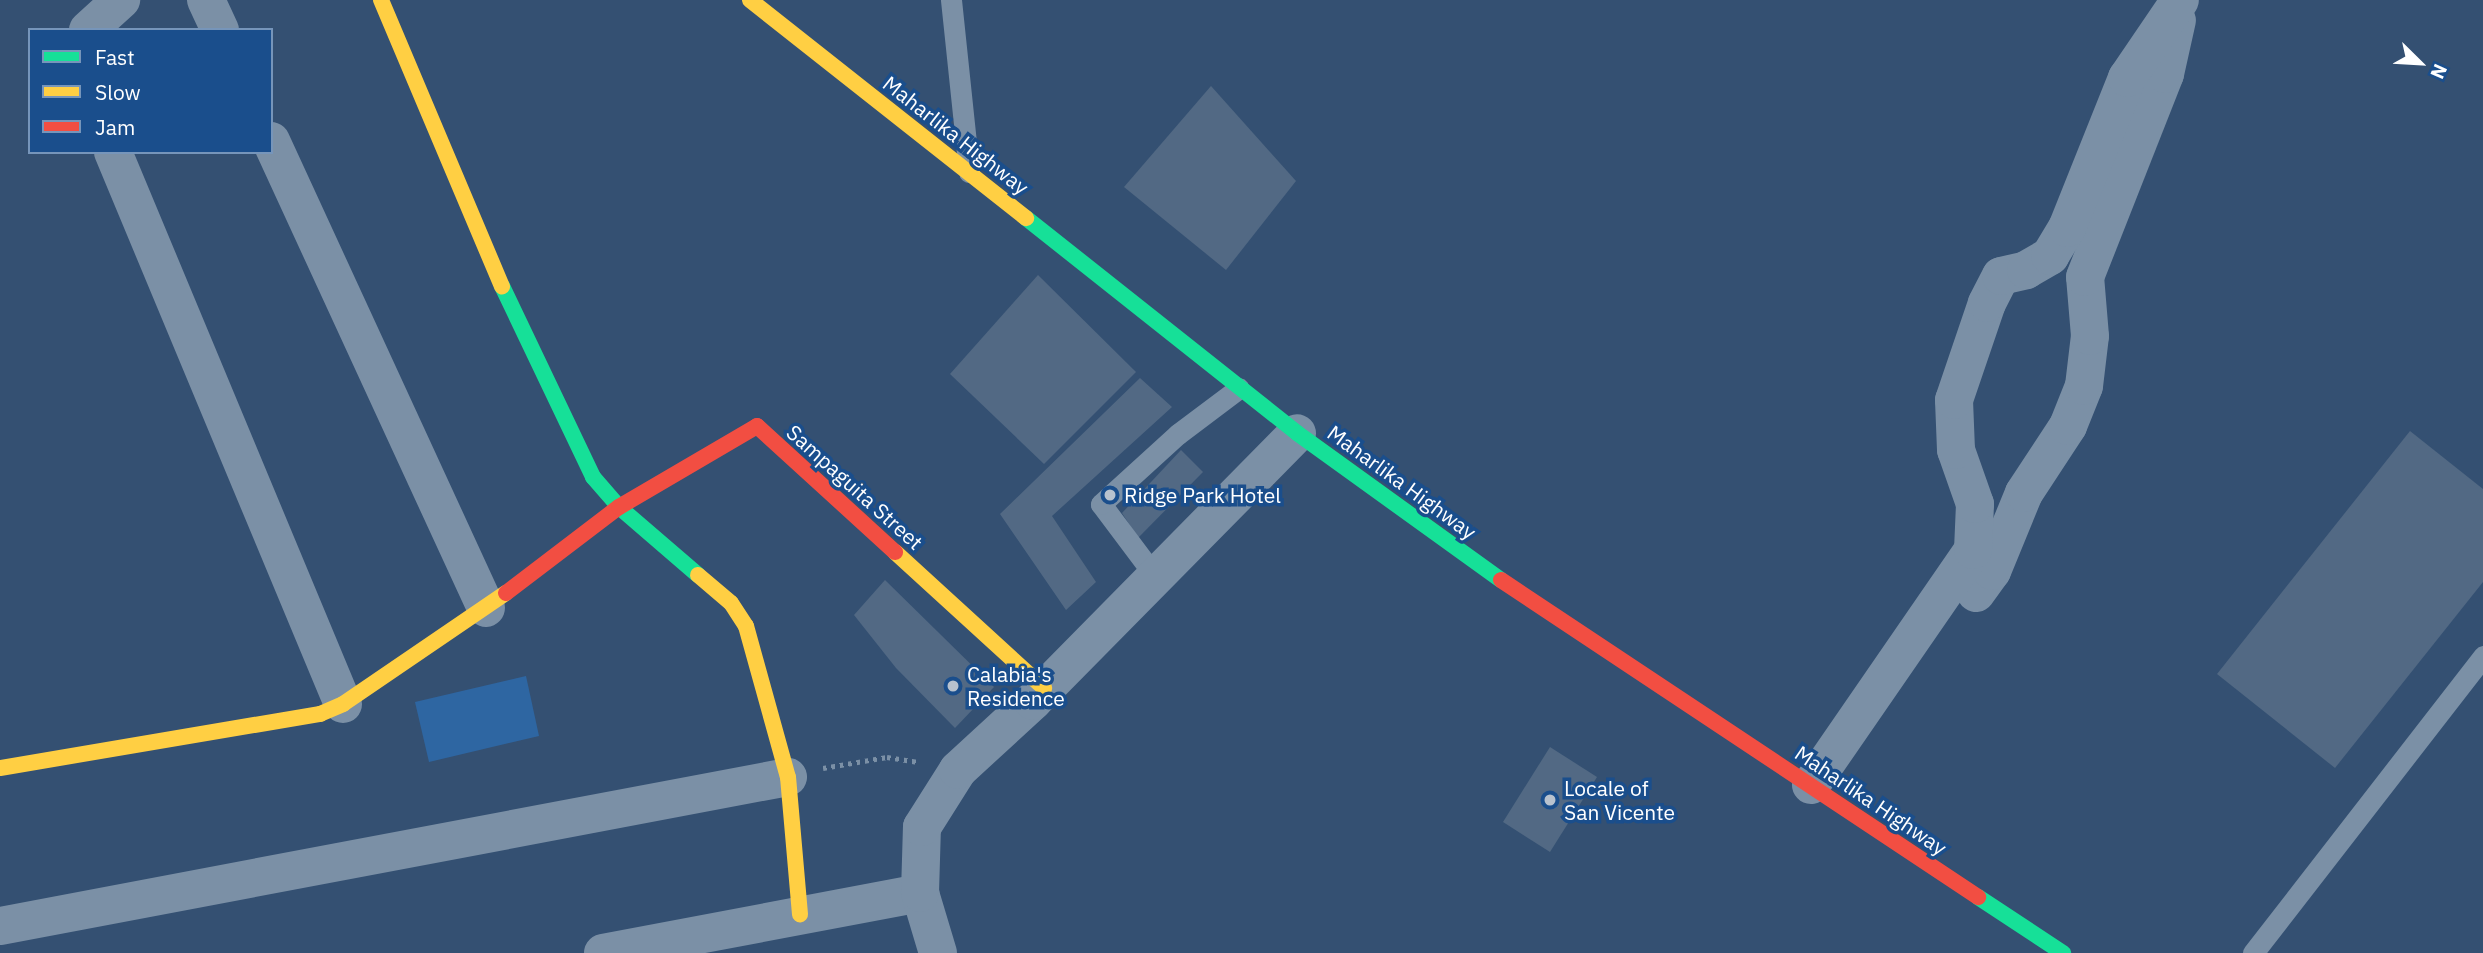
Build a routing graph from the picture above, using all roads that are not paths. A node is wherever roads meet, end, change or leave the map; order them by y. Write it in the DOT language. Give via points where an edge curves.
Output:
graph roads {
  1 [pos="121,0"];
  2 [pos="206,0"];
  3 [pos="381,0"];
  4 [pos="750,0"];
  5 [pos="951,0"];
  6 [pos="2181,0"];
  7 [pos="90,28"];
  8 [pos="219,28"];
  9 [pos="273,145"];
  10 [pos="114,154"];
  11 [pos="969,172"];
  12 [pos="2037,264"];
  13 [pos="2086,290"];
  14 [pos="1239,388"];
  15 [pos="1297,433"];
  16 [pos="1972,496"];
  17 [pos="619,507"];
  18 [pos="2017,511"];
  19 [pos="1155,576"];
  20 [pos="486,608"];
  21 [pos="2483,656"];
  22 [pos="1044,688"];
  23 [pos="343,704"];
  24 [pos="0,768"];
  25 [pos="788,777"];
  26 [pos="1821,792"];
  27 [pos="920,893"];
  28 [pos="800,914"];
  29 [pos="0,926"];
  30 [pos="603,953"];
  31 [pos="938,953"];
  32 [pos="2063,953"];
  33 [pos="2253,953"];
  1 -- 7 [label="street"];
  2 -- 8 [label="street"];
  3 -- 17 [label="main road" via="506,298 593,477"];
  4 -- 11 [label="main road, Maharlika Highway"];
  5 -- 11 [label="lane"];
  6 -- 12 [label="street" via="2127,78 2067,228 2050,256"];
  6 -- 13 [label="street" via="2165,74 2087,271"];
  9 -- 20 [label="street"];
  10 -- 23 [label="street"];
  11 -- 14 [label="main road, Maharlika Highway"];
  12 -- 13 [label="street"];
  12 -- 16 [label="street" via="2001,276 1987,303 1954,400 1956,450"];
  13 -- 18 [label="street" via="2090,336 2084,386 2068,426"];
  14 -- 15 [label="main road, Maharlika Highway"];
  14 -- 19 [label="lane" via="1178,434 1101,504"];
  15 -- 19 [label="street"];
  15 -- 26 [label="main road, Maharlika Highway" via="1545,611"];
  16 -- 18 [label="street"];
  16 -- 26 [label="street" via="1977,533 1964,568"];
  17 -- 20 [label="main road"];
  17 -- 22 [label="main road, Sampaguita Street" via="757,426"];
  17 -- 25 [label="main road" via="731,603 746,626"];
  18 -- 26 [label="street" via="1992,570"];
  19 -- 22 [label="street"];
  20 -- 23 [label="main road"];
  21 -- 33 [label="lane"];
  22 -- 27 [label="street" via="958,770 922,827"];
  23 -- 24 [label="main road" via="320,714"];
  25 -- 28 [label="main road"];
  25 -- 29 [label="street"];
  26 -- 32 [label="main road, Maharlika Highway"];
  27 -- 28 [label="street"];
  27 -- 31 [label="street"];
  28 -- 30 [label="street"];
}
